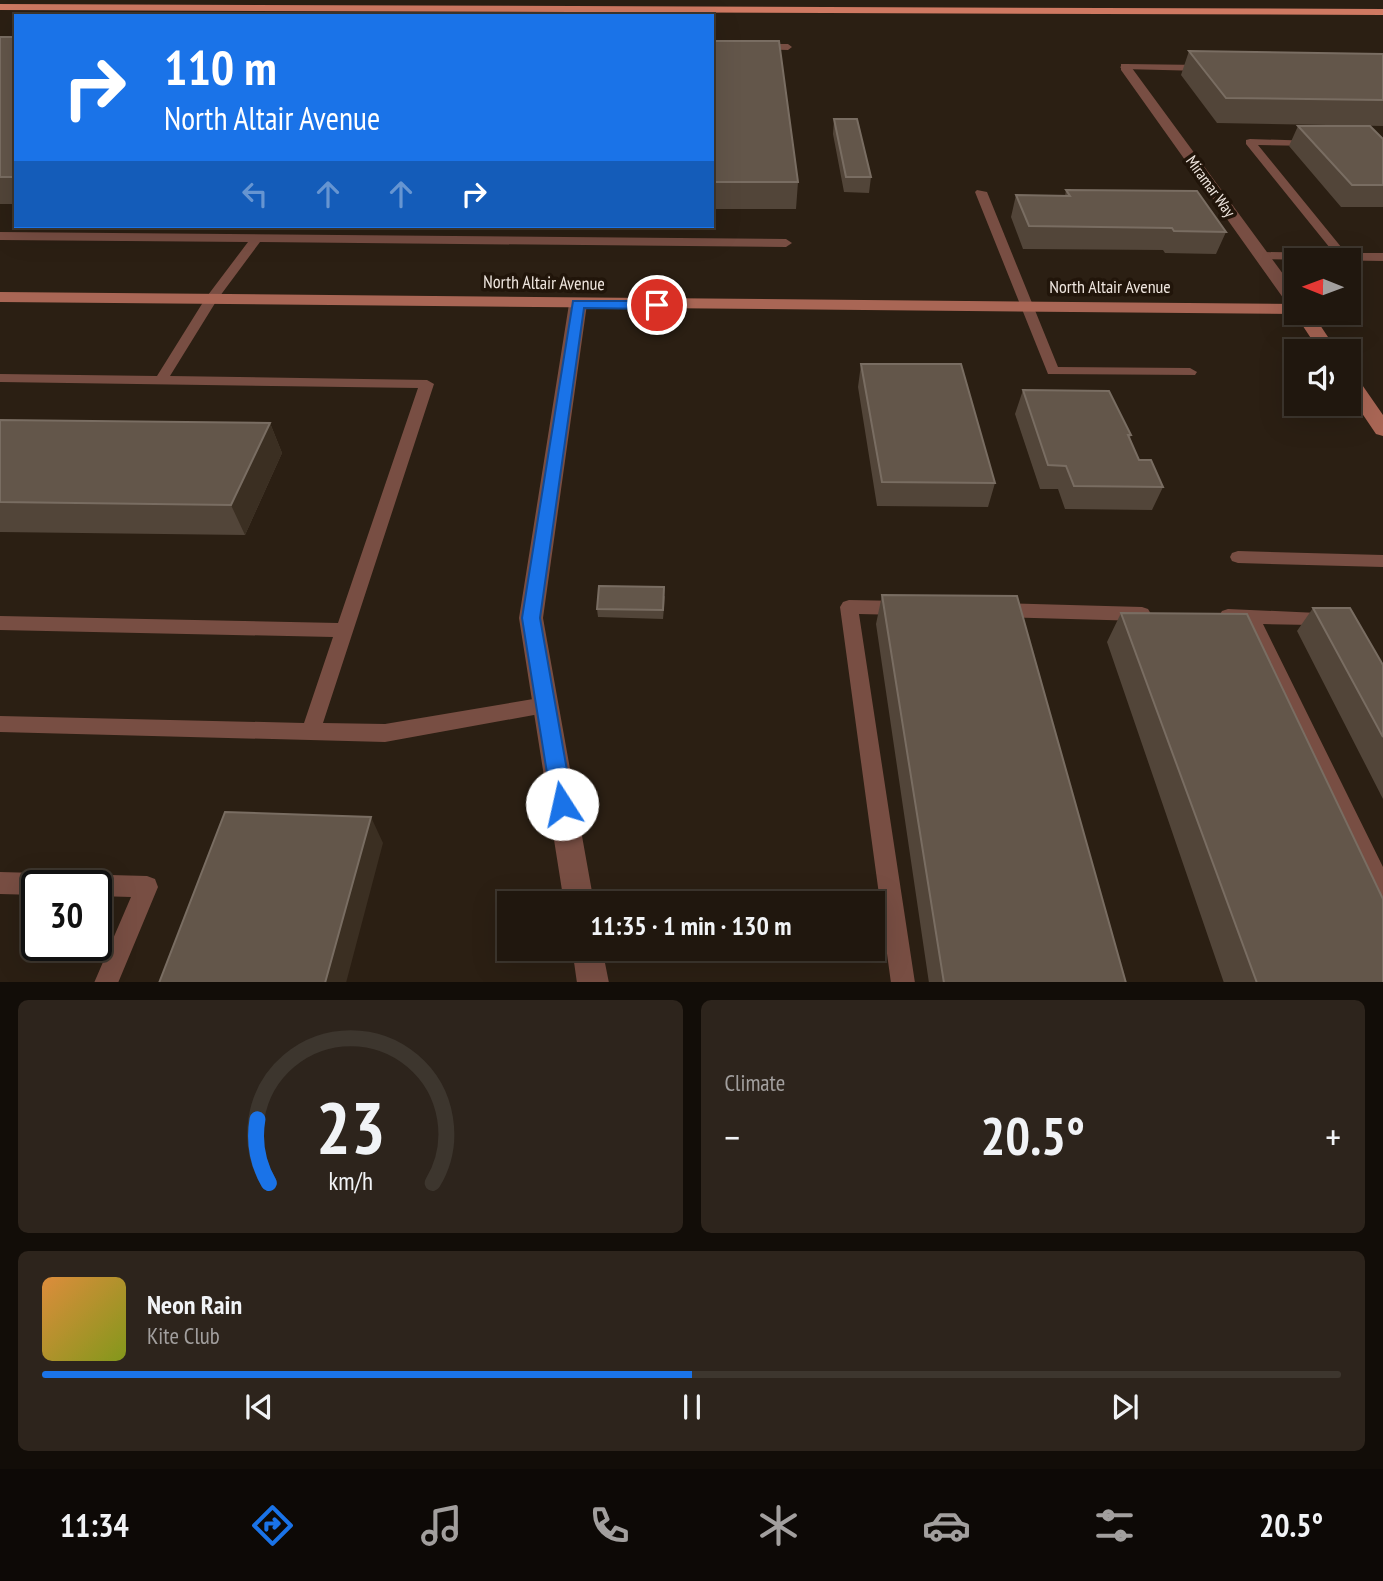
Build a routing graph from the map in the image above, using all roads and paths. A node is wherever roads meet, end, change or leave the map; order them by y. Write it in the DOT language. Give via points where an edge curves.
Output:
graph roads {
  1 [pos="0,7"];
  2 [pos="1383,12"];
  3 [pos="1115,14"];
  4 [pos="1330,25"];
  5 [pos="750,47"];
  6 [pos="788,47"];
  7 [pos="1125,67"];
  8 [pos="1218,68"];
  9 [pos="1330,143"];
  10 [pos="981,192"];
  11 [pos="0,236"];
  12 [pos="256,239"];
  13 [pos="786,243"];
  14 [pos="1336,248"];
  15 [pos="1261,256"];
  16 [pos="1284,256"];
  17 [pos="1362,257"];
  18 [pos="1383,257"];
  19 [pos="1284,289"];
  20 [pos="0,297"];
  21 [pos="211,299"];
  22 [pos="578,304"];
  23 [pos="1027,307"];
  24 [pos="1284,307"];
  25 [pos="1190,372"];
  26 [pos="0,378"];
  27 [pos="161,380"];
  28 [pos="1361,397"];
  29 [pos="1383,429"];
  30 [pos="1238,557"];
  31 [pos="1383,561"];
  32 [pos="917,608"];
  33 [pos="985,610"];
  34 [pos="1159,614"];
  35 [pos="1211,616"];
  36 [pos="1251,617"];
  37 [pos="1312,618"];
  38 [pos="0,623"];
  39 [pos="344,630"];
  40 [pos="545,705"];
  41 [pos="0,724"];
  42 [pos="311,731"];
  43 [pos="0,883"];
  44 [pos="577,891"];
  45 [pos="1383,891"];
  46 [pos="589,961"];
  47 [pos="106,982"];
  48 [pos="593,982"];
  49 [pos="903,982"];
  1 -- 3 [label="main road"];
  2 -- 3 [label="main road"];
  3 -- 4 [label="main road"];
  5 -- 6 [label="lane"];
  7 -- 8 [label="lane"];
  7 -- 15 [label="street, Miramar Way"];
  9 -- 14 [label="lane" via="1250,142"];
  10 -- 23 [label="lane"];
  11 -- 12 [label="lane"];
  12 -- 13 [label="lane"];
  12 -- 21 [label="lane"];
  15 -- 16 [label="lane"];
  15 -- 19 [label="street, Miramar Way"];
  17 -- 18 [label="lane"];
  20 -- 21 [label="street, North Altair Avenue"];
  21 -- 22 [label="street, North Altair Avenue"];
  21 -- 27 [label="lane"];
  22 -- 23 [label="street, North Altair Avenue"];
  22 -- 40 [label="street" via="531,618"];
  23 -- 24 [label="street, North Altair Avenue"];
  23 -- 25 [label="lane" via="1053,371"];
  26 -- 27 [label="lane"];
  27 -- 39 [label="lane" via="427,384"];
  28 -- 29 [label="street"];
  30 -- 31 [label="lane"];
  32 -- 49 [label="lane" via="849,607"];
  33 -- 34 [label="lane"];
  35 -- 36 [label="lane"];
  36 -- 37 [label="lane"];
  36 -- 45 [label="lane"];
  38 -- 39 [label="lane"];
  39 -- 42 [label="lane"];
  40 -- 42 [label="lane" via="385,733"];
  40 -- 44 [label="street"];
  41 -- 42 [label="lane"];
  43 -- 47 [label="lane" via="146,887"];
  46 -- 48 [label="street"];
}
